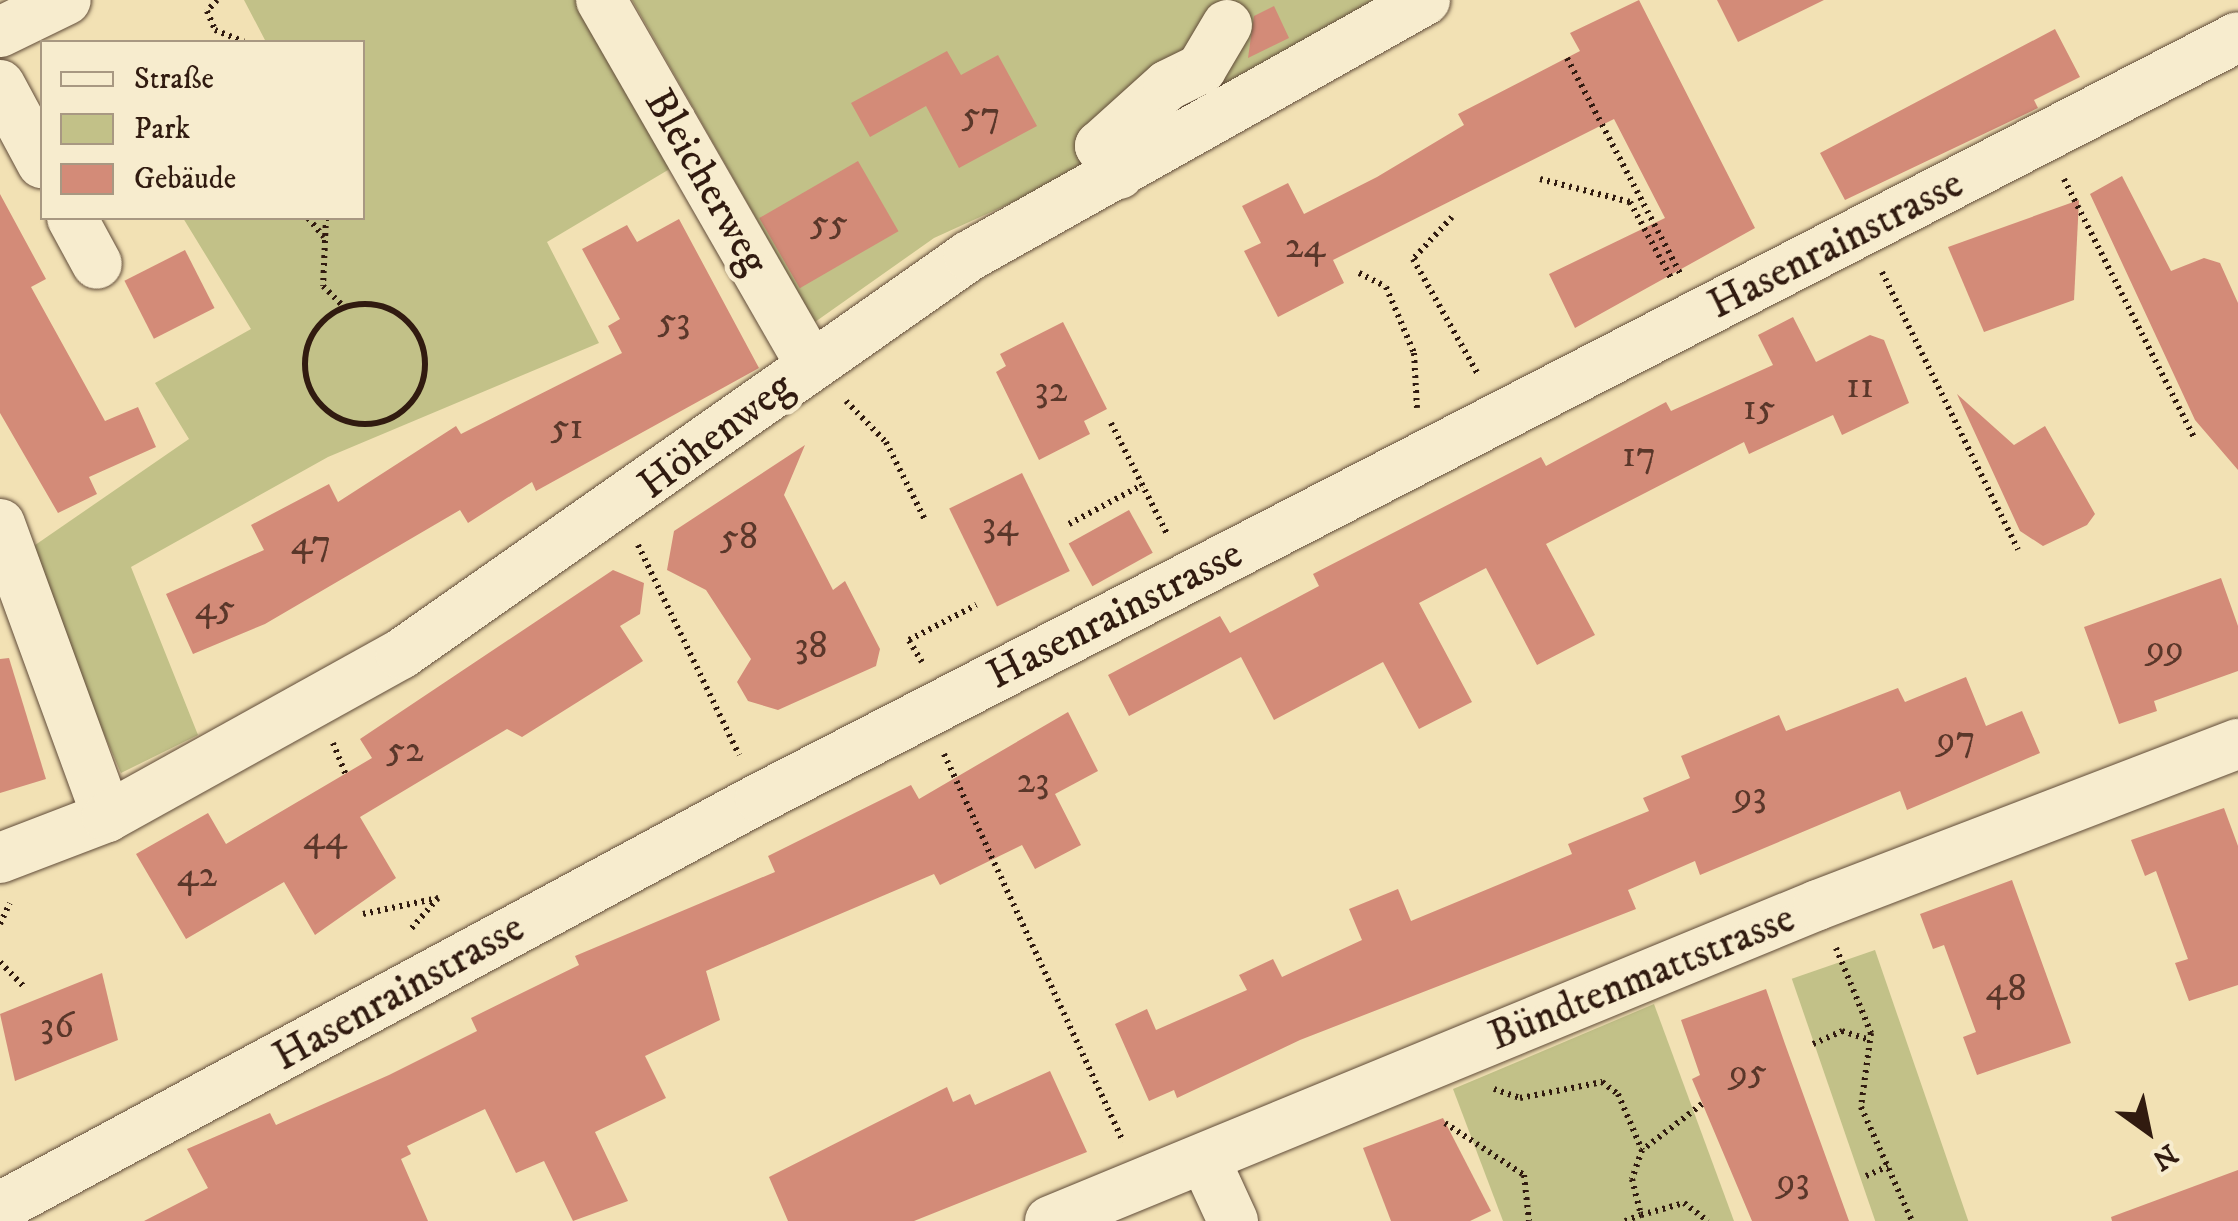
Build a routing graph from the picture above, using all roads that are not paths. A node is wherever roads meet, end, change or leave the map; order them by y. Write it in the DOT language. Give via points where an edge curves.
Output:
graph roads {
  1 [pos="602,0"];
  2 [pos="1425,0"];
  3 [pos="1227,25"];
  4 [pos="2238,37"];
  5 [pos="0,85"];
  6 [pos="40,159"];
  7 [pos="1119,174"];
  8 [pos="73,220"];
  9 [pos="97,264"];
  10 [pos="810,364"];
  11 [pos="0,524"];
  12 [pos="2238,744"];
  13 [pos="107,818"];
  14 [pos="0,858"];
  15 [pos="1205,1160"];
  16 [pos="0,1208"];
  17 [pos="1050,1221"];
  18 [pos="1233,1221"];
  1 -- 10 [label="street, Bleicherweg"];
  2 -- 7 [label="street, Höhenweg"];
  3 -- 7 [label="street" via="1201,69 1168,85 1100,146"];
  4 -- 16 [label="street, Hasenrainstrasse" via="935,708 829,738 760,798"];
  5 -- 6 [label="street"];
  7 -- 10 [label="street, Höhenweg" via="968,256"];
  8 -- 9 [label="street"];
  10 -- 13 [label="street, Höhenweg" via="620,508 401,654"];
  11 -- 13 [label="street"];
  12 -- 15 [label="street, Bündtenmattstrasse" via="1818,905"];
  13 -- 14 [label="street, Höhenweg"];
  15 -- 17 [label="street, Bündtenmattstrasse"];
  15 -- 18 [label="street"];
}
